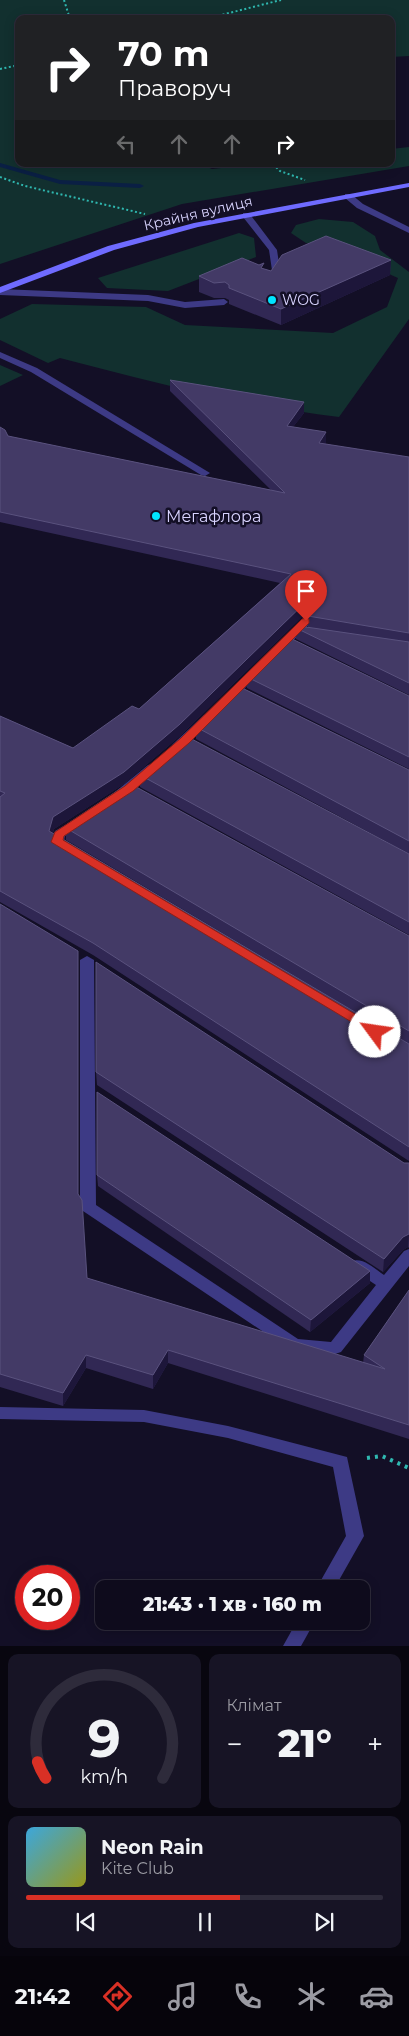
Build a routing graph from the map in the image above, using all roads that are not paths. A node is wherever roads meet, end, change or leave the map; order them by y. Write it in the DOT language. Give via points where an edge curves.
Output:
graph roads {
  1 [pos="409,185"];
  2 [pos="348,196"];
  3 [pos="246,215"];
  4 [pos="409,230"];
  5 [pos="267,283"];
  6 [pos="0,291"];
  7 [pos="224,302"];
  8 [pos="0,355"];
  9 [pos="205,473"];
  10 [pos="316,611"];
  11 [pos="296,631"];
  12 [pos="315,634"];
  13 [pos="106,804"];
  14 [pos="90,814"];
  15 [pos="73,852"];
  16 [pos="103,971"];
  17 [pos="87,1088"];
  18 [pos="104,1099"];
  19 [pos="409,1255"];
  20 [pos="345,1257"];
  21 [pos="386,1284"];
  22 [pos="0,1413"];
  23 [pos="330,1580"];
  24 [pos="301,1630"];
  25 [pos="292,1646"];
  1 -- 2 [label="street, Крайня вулиця"];
  2 -- 3 [label="street, Крайня вулиця"];
  2 -- 4 [label="street" via="360,206"];
  3 -- 5 [label="street" via="274,250 276,270"];
  3 -- 6 [label="street, Крайня вулиця" via="111,248"];
  6 -- 7 [label="street" via="148,298 185,305"];
  8 -- 9 [label="street" via="34,370"];
  10 -- 11 [label="street"];
  11 -- 12 [label="street"];
  11 -- 13 [label="street" via="291,643 189,743 133,791"];
  14 -- 15 [label="street" via="59,834 56,842"];
  16 -- 17 [label="street" via="83,958"];
  17 -- 18 [label="street"];
  17 -- 21 [label="street" via="88,1207 295,1345 335,1348"];
  19 -- 21 [label="street"];
  20 -- 21 [label="street"];
  22 -- 23 [label="street" via="144,1416 228,1432 341,1462 356,1536"];
  24 -- 25 [label="street"];
}
